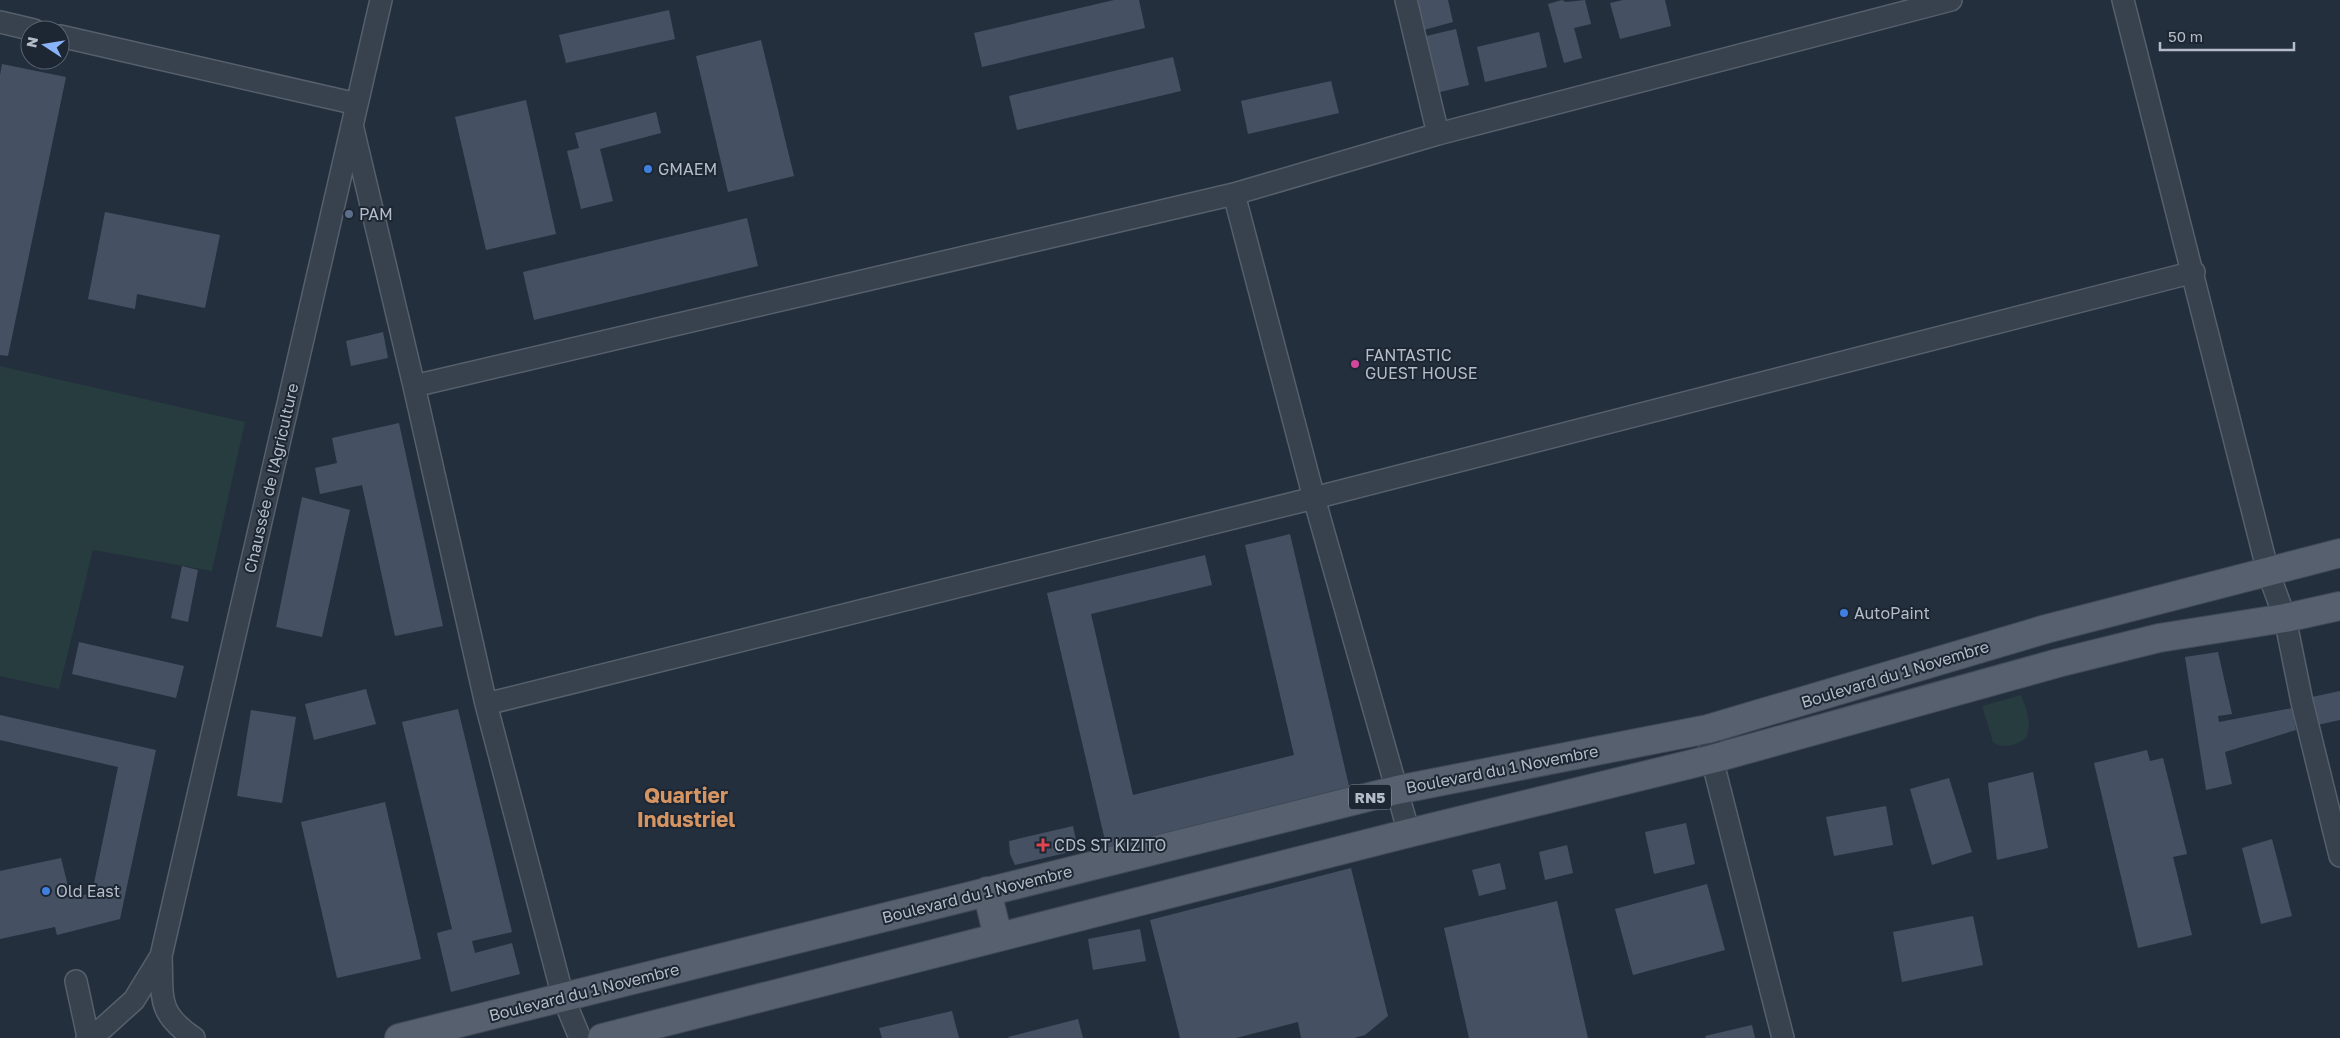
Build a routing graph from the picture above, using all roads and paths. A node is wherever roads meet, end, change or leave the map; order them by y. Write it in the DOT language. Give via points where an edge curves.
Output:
graph roads {
  1 [pos="381,0"];
  2 [pos="1406,0"];
  3 [pos="1951,0"];
  4 [pos="2122,0"];
  5 [pos="0,22"];
  6 [pos="20,27"];
  7 [pos="70,38"];
  8 [pos="357,104"];
  9 [pos="352,126"];
  10 [pos="1438,134"];
  11 [pos="1234,194"];
  12 [pos="2194,272"];
  13 [pos="414,386"];
  14 [pos="1314,498"];
  15 [pos="2340,553"];
  16 [pos="2268,572"];
  17 [pos="2340,606"];
  18 [pos="2285,618"];
  19 [pos="2046,629"];
  20 [pos="2058,663"];
  21 [pos="486,704"];
  22 [pos="1708,729"];
  23 [pos="1712,759"];
  24 [pos="1397,790"];
  25 [pos="1409,833"];
  26 [pos="2340,856"];
  27 [pos="987,891"];
  28 [pos="998,937"];
  29 [pos="162,956"];
  30 [pos="76,981"];
  31 [pos="563,997"];
  32 [pos="88,1038"];
  33 [pos="194,1038"];
  34 [pos="399,1038"];
  35 [pos="580,1038"];
  36 [pos="602,1038"];
  37 [pos="1783,1038"];
  1 -- 8 [label="street, Chaussée de l'Agriculture"];
  2 -- 10 [label="street"];
  3 -- 10 [label="street"];
  4 -- 12 [label="street"];
  5 -- 6 [label="street"];
  7 -- 8 [label="street"];
  8 -- 9 [label="street, Chaussée de l'Agriculture"];
  9 -- 13 [label="street"];
  9 -- 29 [label="street, Chaussée de l'Agriculture"];
  10 -- 11 [label="street"];
  11 -- 13 [label="street"];
  11 -- 14 [label="street"];
  12 -- 14 [label="street"];
  12 -- 16 [label="street"];
  13 -- 21 [label="street"];
  14 -- 21 [label="street"];
  14 -- 24 [label="street"];
  15 -- 16 [label="main road, Boulevard du 1 Novembre / RN5"];
  16 -- 18 [label="street"];
  16 -- 19 [label="main road, Boulevard du 1 Novembre / RN5"];
  17 -- 18 [label="main road, Boulevard du 1 Novembre"];
  18 -- 20 [label="main road, Boulevard du 1 Novembre" via="2159,638"];
  18 -- 26 [label="street"];
  19 -- 20 [label="main road"];
  19 -- 22 [label="main road, Boulevard du 1 Novembre / RN5"];
  20 -- 23 [label="main road, Boulevard du 1 Novembre"];
  21 -- 31 [label="street"];
  22 -- 23 [label="street"];
  22 -- 24 [label="main road, Boulevard du 1 Novembre / RN5"];
  23 -- 25 [label="main road, Boulevard du 1 Novembre"];
  23 -- 37 [label="street"];
  24 -- 25 [label="street"];
  24 -- 27 [label="main road, Boulevard du 1 Novembre / RN5"];
  25 -- 28 [label="main road, Boulevard du 1 Novembre"];
  27 -- 28 [label="main road"];
  27 -- 31 [label="main road, Boulevard du 1 Novembre / RN5"];
  28 -- 36 [label="main road, Boulevard du 1 Novembre"];
  29 -- 32 [label="street, Chaussée de l'Agriculture" via="134,1000"];
  29 -- 33 [label="street, Chaussée de l'Agriculture" via="165,1012 176,1026"];
  30 -- 32 [label="street"];
  31 -- 34 [label="main road, Boulevard du 1 Novembre / RN5"];
  31 -- 35 [label="street"];
}
